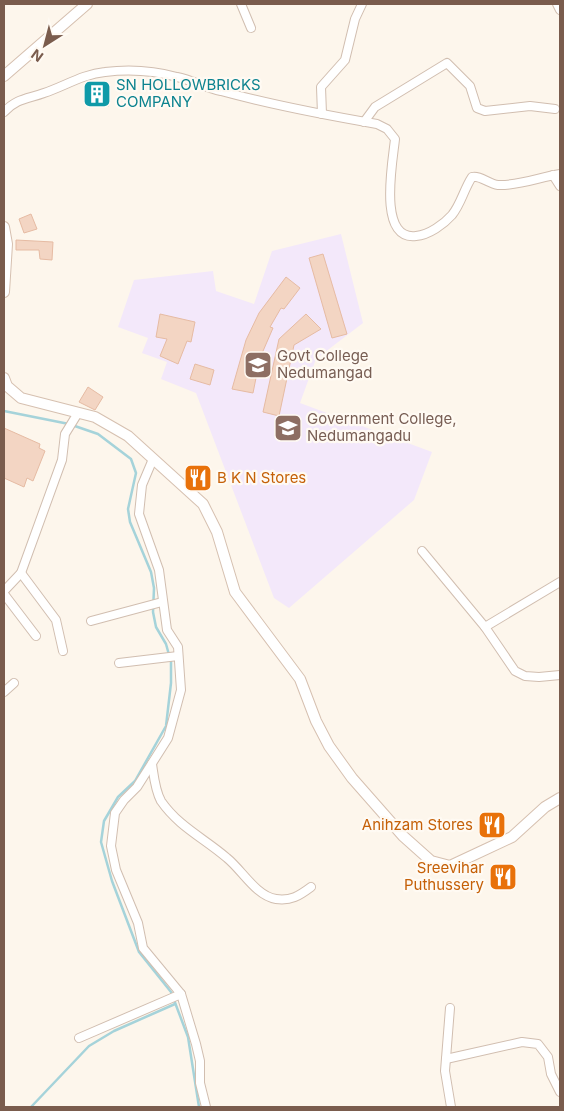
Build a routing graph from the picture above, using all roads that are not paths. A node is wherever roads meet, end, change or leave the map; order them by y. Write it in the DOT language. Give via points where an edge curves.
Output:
graph roads {
  1 [pos="88,4"];
  2 [pos="241,4"];
  3 [pos="362,4"];
  4 [pos="557,4"];
  5 [pos="560,10"];
  6 [pos="250,28"];
  7 [pos="4,76"];
  8 [pos="555,110"];
  9 [pos="4,112"];
  10 [pos="322,114"];
  11 [pos="364,122"];
  12 [pos="556,174"];
  13 [pos="560,186"];
  14 [pos="4,227"];
  15 [pos="4,292"];
  16 [pos="5,385"];
  17 [pos="78,412"];
  18 [pos="153,459"];
  19 [pos="422,551"];
  20 [pos="22,573"];
  21 [pos="560,582"];
  22 [pos="4,592"];
  23 [pos="162,602"];
  24 [pos="91,621"];
  25 [pos="485,627"];
  26 [pos="36,636"];
  27 [pos="63,651"];
  28 [pos="178,656"];
  29 [pos="119,663"];
  30 [pos="560,675"];
  31 [pos="14,682"];
  32 [pos="4,692"];
  33 [pos="152,764"];
  34 [pos="560,798"];
  35 [pos="310,887"];
  36 [pos="181,994"];
  37 [pos="450,1008"];
  38 [pos="79,1038"];
  39 [pos="446,1059"];
  40 [pos="560,1092"];
  41 [pos="206,1107"];
  42 [pos="451,1107"];
  1 -- 7 [label="main road"];
  2 -- 6 [label="street"];
  3 -- 10 [label="street" via="345,60 321,88"];
  4 -- 5 [label="street"];
  8 -- 11 [label="street" via="530,106 486,111 477,108 470,86 447,62 375,107"];
  9 -- 10 [label="street" via="26,97 43,94 81,77 129,70 178,77 218,91"];
  10 -- 11 [label="street"];
  11 -- 12 [label="street" via="387,129 395,139 389,205 391,217 402,233 412,237 429,232 453,214 472,177 495,185 506,185"];
  12 -- 13 [label="street"];
  14 -- 15 [label="main road" via="8,244"];
  16 -- 17 [label="main road" via="21,398"];
  17 -- 18 [label="main road" via="128,436"];
  17 -- 20 [label="street" via="64,434 62,460"];
  18 -- 23 [label="street" via="142,486 140,514 159,570"];
  18 -- 34 [label="main road" via="203,504 217,532 235,592 300,679 329,746 381,813 431,861 450,866 512,836"];
  19 -- 25 [label="street"];
  20 -- 22 [label="street"];
  20 -- 27 [label="street" via="56,620"];
  21 -- 25 [label="street"];
  22 -- 26 [label="street"];
  23 -- 24 [label="street"];
  23 -- 28 [label="street" via="167,630 178,647"];
  25 -- 30 [label="street" via="515,671 525,676"];
  28 -- 29 [label="street"];
  28 -- 33 [label="street" via="181,690 175,718 168,738"];
  31 -- 32 [label="street"];
  33 -- 35 [label="street" via="160,799 173,816 238,867 260,891 277,899 291,899"];
  33 -- 36 [label="street" via="115,814 111,846 116,870 138,923 143,948"];
  36 -- 38 [label="street"];
  36 -- 41 [label="street" via="196,1044"];
  37 -- 39 [label="street"];
  39 -- 40 [label="street" via="522,1042 538,1044 548,1057 551,1074"];
  39 -- 42 [label="street"];
}
